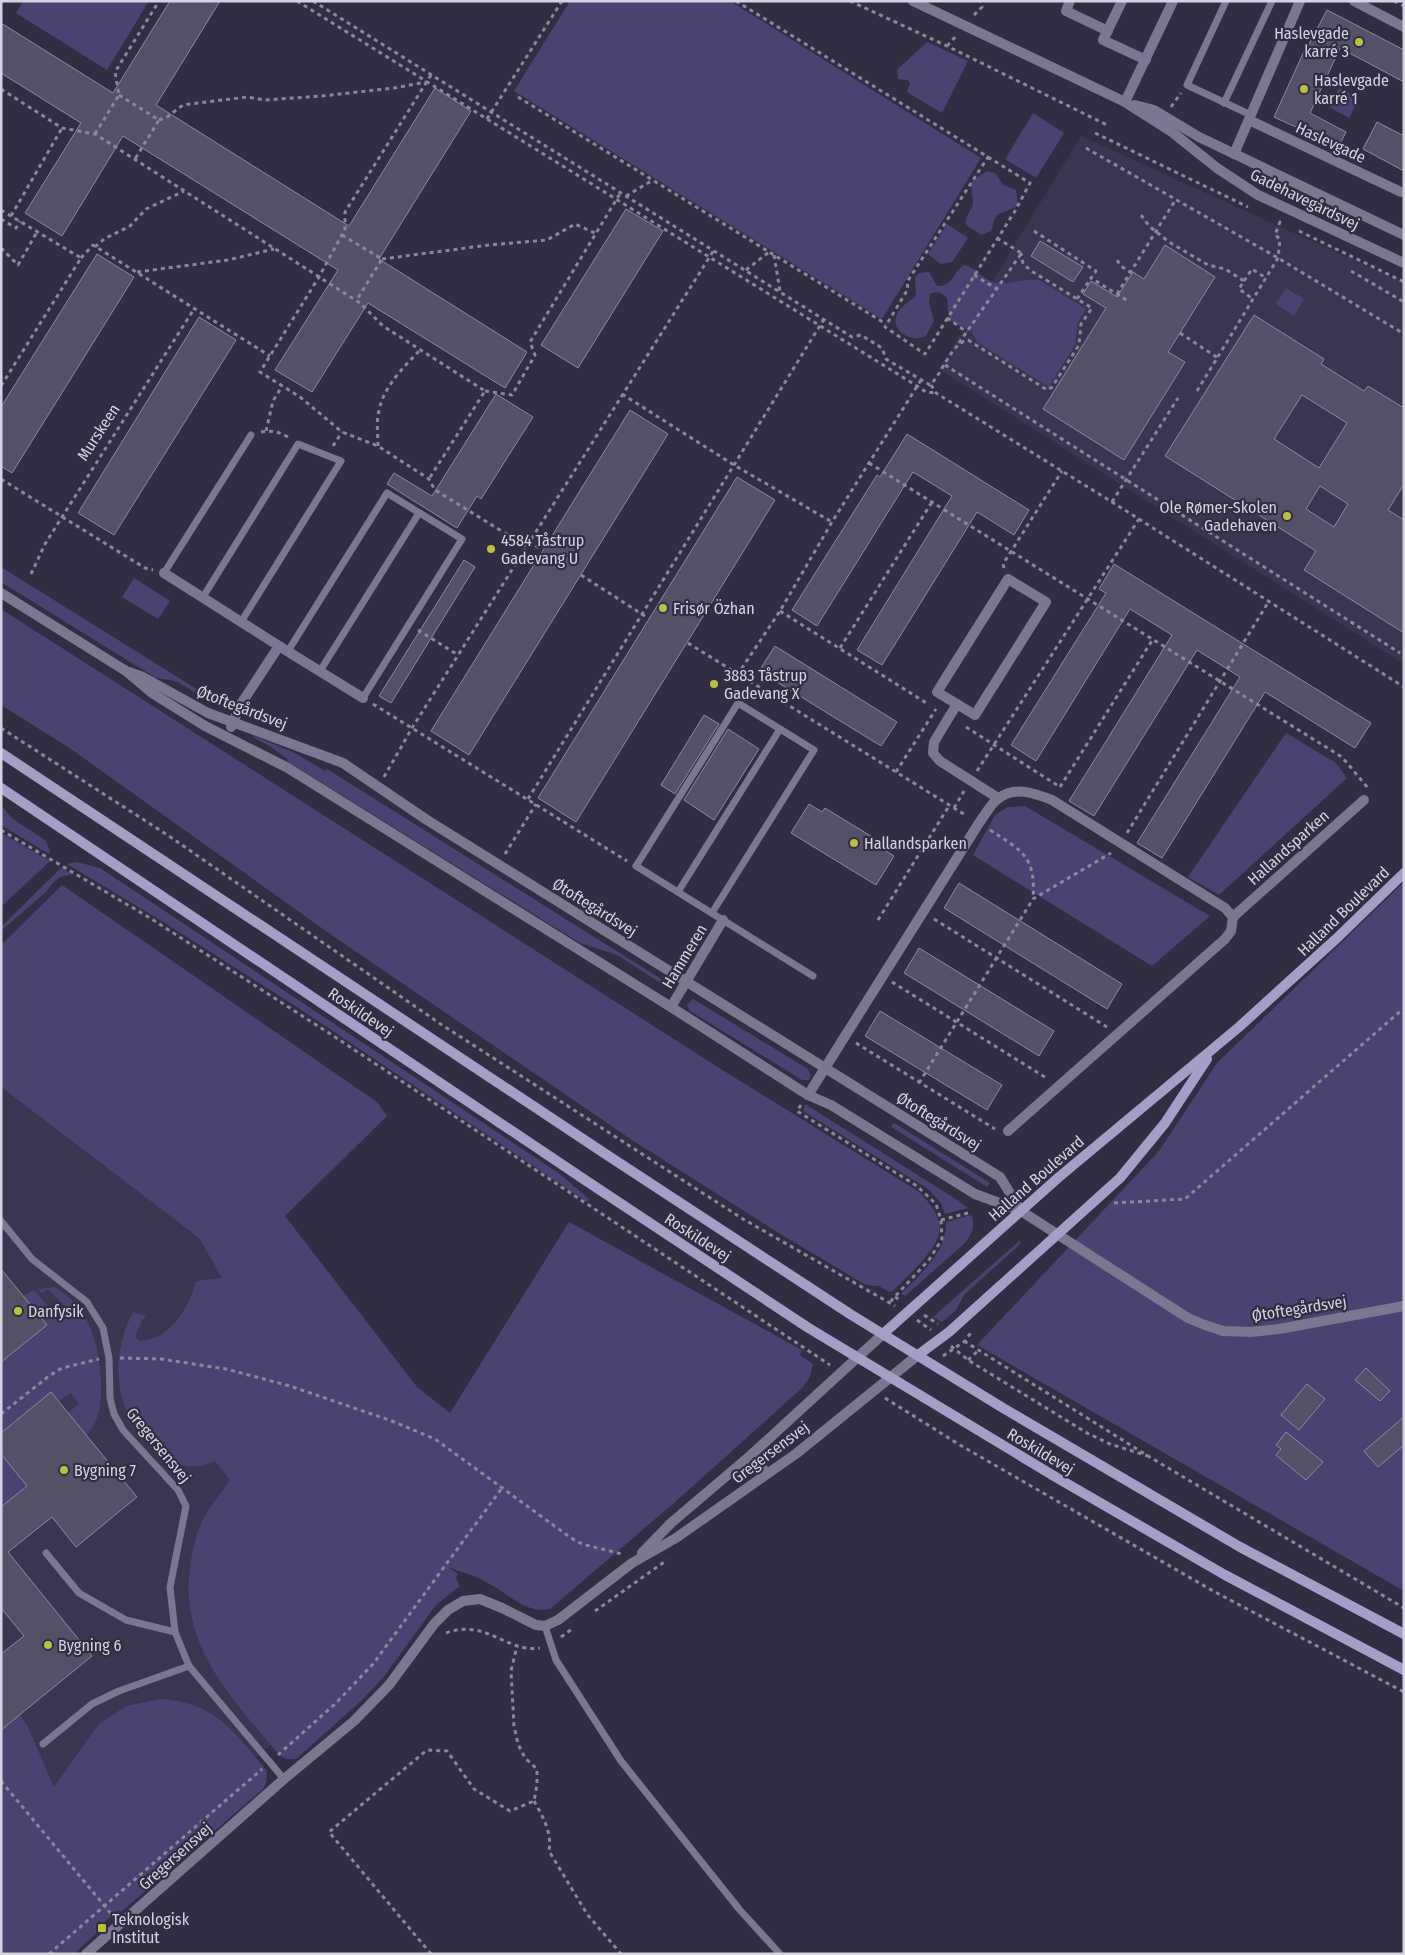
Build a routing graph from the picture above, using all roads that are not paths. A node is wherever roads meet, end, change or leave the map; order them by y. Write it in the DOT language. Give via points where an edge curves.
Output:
graph roads {
  1 [pos="913,1"];
  2 [pos="1070,1"];
  3 [pos="1122,1"];
  4 [pos="1173,1"];
  5 [pos="1226,1"];
  6 [pos="1272,1"];
  7 [pos="1300,1"];
  8 [pos="1354,1"];
  9 [pos="1404,27"];
  10 [pos="1108,31"];
  11 [pos="1146,60"];
  12 [pos="1125,102"];
  13 [pos="1224,102"];
  14 [pos="1250,118"];
  15 [pos="1234,154"];
  16 [pos="1401,192"];
  17 [pos="1404,235"];
  18 [pos="1404,263"];
  19 [pos="251,435"];
  20 [pos="419,512"];
  21 [pos="164,573"];
  22 [pos="1,593"];
  23 [pos="203,597"];
  24 [pos="241,622"];
  25 [pos="284,649"];
  26 [pos="126,671"];
  27 [pos="320,671"];
  28 [pos="363,698"];
  29 [pos="957,704"];
  30 [pos="233,723"];
  31 [pos="780,729"];
  32 [pos="227,736"];
  33 [pos="1,753"];
  34 [pos="1,788"];
  35 [pos="998,798"];
  36 [pos="1364,800"];
  37 [pos="1404,873"];
  38 [pos="678,892"];
  39 [pos="712,913"];
  40 [pos="1233,917"];
  41 [pos="723,920"];
  42 [pos="813,976"];
  43 [pos="686,982"];
  44 [pos="671,1007"];
  45 [pos="1213,1050"];
  46 [pos="826,1068"];
  47 [pos="808,1095"];
  48 [pos="1008,1131"];
  49 [pos="1021,1211"];
  50 [pos="1,1221"];
  51 [pos="1057,1235"];
  52 [pos="1404,1306"];
  53 [pos="883,1334"];
  54 [pos="918,1355"];
  55 [pos="856,1358"];
  56 [pos="890,1378"];
  57 [pos="751,1455"];
  58 [pos="769,1473"];
  59 [pos="46,1553"];
  60 [pos="632,1563"];
  61 [pos="545,1626"];
  62 [pos="175,1632"];
  63 [pos="1404,1634"];
  64 [pos="188,1666"];
  65 [pos="1404,1670"];
  66 [pos="43,1744"];
  67 [pos="284,1779"];
  68 [pos="86,1954"];
  69 [pos="780,1954"];
  1 -- 12 [label="street, Gadehavegårdsvej"];
  2 -- 10 [label="street" via="1066,11"];
  3 -- 10 [label="street"];
  4 -- 11 [label="street"];
  5 -- 13 [label="lane" via="1187,85"];
  6 -- 13 [label="lane"];
  7 -- 14 [label="street"];
  8 -- 9 [label="street"];
  10 -- 11 [label="street" via="1103,40"];
  11 -- 12 [label="street"];
  12 -- 15 [label="street, Gadehavegårdsvej" via="1154,110"];
  12 -- 18 [label="street, Gadehavegårdsvej" via="1258,195"];
  13 -- 14 [label="lane"];
  14 -- 15 [label="street"];
  14 -- 16 [label="street, Haslevgade"];
  15 -- 17 [label="street, Gadehavegårdsvej"];
  19 -- 21 [label="lane"];
  20 -- 25 [label="lane" via="387,493"];
  20 -- 27 [label="lane"];
  20 -- 28 [label="lane" via="462,539"];
  21 -- 23 [label="street"];
  22 -- 26 [label="street, Øtoftegårdsvej"];
  23 -- 24 [label="street"];
  23 -- 24 [label="lane" via="298,444 341,461"];
  24 -- 25 [label="street"];
  25 -- 27 [label="street"];
  25 -- 30 [label="street" via="241,704"];
  26 -- 30 [label="street, Øtoftegårdsvej" via="143,676"];
  26 -- 32 [label="street, Øtoftegårdsvej" via="152,693"];
  27 -- 28 [label="street"];
  29 -- 29 [label="street" via="937,692 1008,579 1046,602 975,715"];
  29 -- 35 [label="street" via="934,742 933,753 940,761"];
  30 -- 32 [label="street"];
  30 -- 43 [label="street, Øtoftegårdsvej" via="343,763 426,820"];
  31 -- 38 [label="lane"];
  31 -- 38 [label="lane" via="738,702 636,866"];
  31 -- 39 [label="lane" via="814,750"];
  32 -- 44 [label="street, Øtoftegårdsvej" via="288,768"];
  33 -- 53 [label="main road, Roskildevej"];
  34 -- 55 [label="main road, Roskildevej"];
  35 -- 40 [label="street" via="1014,792 1031,792 1052,800 1225,908"];
  35 -- 46 [label="street" via="979,823"];
  36 -- 40 [label="street, Hallandsparken"];
  37 -- 45 [label="main road, Halland Boulevard" via="1338,938"];
  38 -- 39 [label="lane"];
  39 -- 41 [label="lane"];
  40 -- 48 [label="street, Hallandsparken" via="1231,931 1225,939"];
  41 -- 42 [label="lane"];
  41 -- 43 [label="street, Hammeren"];
  43 -- 44 [label="street, Hammeren"];
  43 -- 46 [label="street, Øtoftegårdsvej"];
  44 -- 47 [label="street, Øtoftegårdsvej"];
  45 -- 49 [label="main road, Halland Boulevard"];
  45 -- 51 [label="main road, Halland Boulevard" via="1165,1123 1120,1178"];
  46 -- 47 [label="street"];
  46 -- 49 [label="street, Øtoftegårdsvej" via="1000,1177"];
  47 -- 49 [label="street, Øtoftegårdsvej" via="831,1105 981,1198"];
  49 -- 51 [label="street, Øtoftegårdsvej"];
  49 -- 53 [label="main road, Halland Boulevard"];
  50 -- 62 [label="lane, Gregersensvej" via="32,1259 86,1302 103,1328 114,1414 123,1430 178,1490 186,1506 170,1587"];
  51 -- 52 [label="street, Øtoftegårdsvej" via="1188,1318 1223,1331 1279,1329"];
  51 -- 54 [label="main road, Halland Boulevard"];
  53 -- 54 [label="main road, Roskildevej"];
  53 -- 55 [label="street, Gregersensvej"];
  54 -- 56 [label="street, Gregersensvej"];
  54 -- 63 [label="main road, Roskildevej" via="1240,1547"];
  55 -- 56 [label="main road, Roskildevej"];
  55 -- 57 [label="street, Gregersensvej"];
  56 -- 58 [label="street, Gregersensvej"];
  56 -- 65 [label="main road, Roskildevej" via="1217,1570"];
  57 -- 58 [label="lane"];
  57 -- 60 [label="street, Gregersensvej" via="672,1523"];
  58 -- 60 [label="street, Gregersensvej" via="676,1538"];
  59 -- 62 [label="lane" via="79,1593 126,1620"];
  60 -- 61 [label="street, Gregersensvej" via="558,1620"];
  61 -- 67 [label="street, Gregersensvej" via="529,1623 489,1601 463,1601 434,1624 372,1704"];
  61 -- 69 [label="lane" via="556,1660 621,1762 739,1909"];
  62 -- 64 [label="lane, Gregersensvej"];
  64 -- 66 [label="lane" via="92,1704"];
  64 -- 67 [label="lane, Gregersensvej"];
  67 -- 68 [label="street, Gregersensvej"];
}
